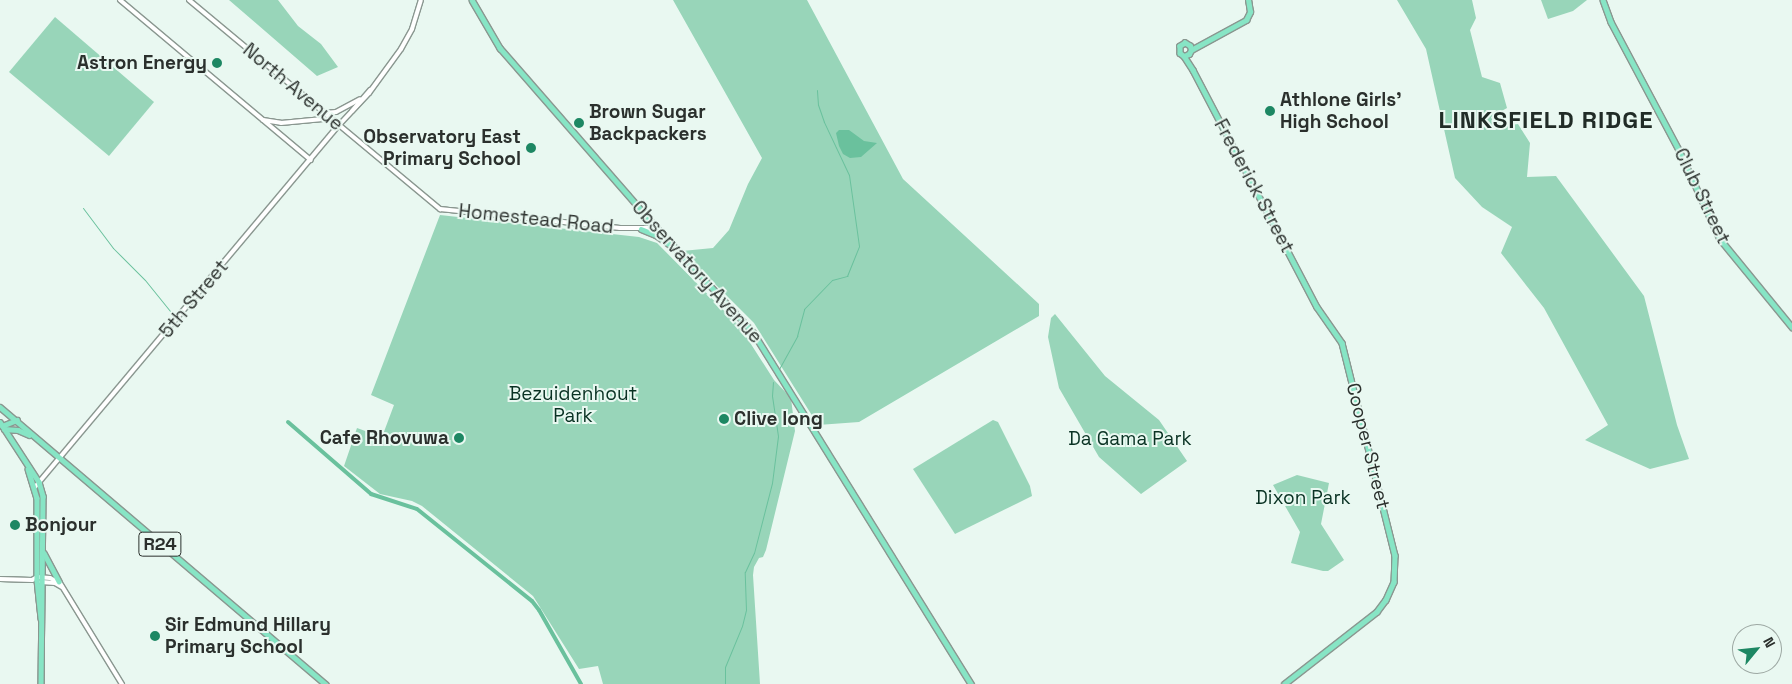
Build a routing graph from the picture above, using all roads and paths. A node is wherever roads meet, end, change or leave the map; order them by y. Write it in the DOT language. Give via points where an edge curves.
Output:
graph roads {
  1 [pos="120,0"];
  2 [pos="188,0"];
  3 [pos="421,0"];
  4 [pos="472,0"];
  5 [pos="1248,0"];
  6 [pos="1603,0"];
  7 [pos="1204,42"];
  8 [pos="1189,45"];
  9 [pos="1191,52"];
  10 [pos="1184,56"];
  11 [pos="1193,70"];
  12 [pos="370,90"];
  13 [pos="360,98"];
  14 [pos="320,109"];
  15 [pos="352,111"];
  16 [pos="325,113"];
  17 [pos="261,119"];
  18 [pos="320,119"];
  19 [pos="334,121"];
  20 [pos="339,125"];
  21 [pos="311,160"];
  22 [pos="446,210"];
  23 [pos="657,228"];
  24 [pos="641,230"];
  25 [pos="678,251"];
  26 [pos="1792,326"];
  27 [pos="1342,342"];
  28 [pos="0,407"];
  29 [pos="17,420"];
  30 [pos="2,426"];
  31 [pos="36,438"];
  32 [pos="59,458"];
  33 [pos="26,464"];
  34 [pos="39,482"];
  35 [pos="35,487"];
  36 [pos="43,552"];
  37 [pos="0,580"];
  38 [pos="35,580"];
  39 [pos="43,580"];
  40 [pos="59,581"];
  41 [pos="62,587"];
  42 [pos="42,623"];
  43 [pos="41,684"];
  44 [pos="122,684"];
  45 [pos="326,684"];
  46 [pos="971,684"];
  47 [pos="1285,684"];
  1 -- 17 [label="street"];
  2 -- 14 [label="street, North Avenue"];
  3 -- 12 [label="street" via="402,49"];
  4 -- 23 [label="main road, Observatory Avenue" via="500,48"];
  5 -- 7 [label="main road" via="1249,14 1242,23"];
  6 -- 26 [label="main road, Club Street" via="1720,239"];
  7 -- 8 [label="main road"];
  7 -- 9 [label="main road"];
  8 -- 9 [label="main road"];
  8 -- 10 [label="main road" via="1183,44 1179,48"];
  9 -- 10 [label="main road"];
  9 -- 11 [label="main road, Frederick Street"];
  10 -- 11 [label="main road, Frederick Street"];
  11 -- 27 [label="main road, Frederick Street" via="1314,302"];
  12 -- 13 [label="street, 5th Street"];
  12 -- 15 [label="street, 5th Street"];
  13 -- 15 [label="street, 5th Street"];
  13 -- 16 [label="street" via="340,110"];
  14 -- 16 [label="street, North Avenue"];
  14 -- 18 [label="street"];
  15 -- 20 [label="street, 5th Street"];
  16 -- 19 [label="street, North Avenue"];
  17 -- 18 [label="street" via="281,123"];
  17 -- 21 [label="street"];
  18 -- 19 [label="street"];
  19 -- 20 [label="street, North Avenue"];
  20 -- 21 [label="street, 5th Street"];
  20 -- 22 [label="street, North Avenue" via="434,205"];
  21 -- 32 [label="street, 5th Street"];
  22 -- 24 [label="street, Homestead Road"];
  23 -- 24 [label="street, Homestead Road"];
  23 -- 25 [label="main road, Observatory Avenue"];
  24 -- 25 [label="main road" via="656,235"];
  25 -- 46 [label="main road, Observatory Avenue" via="757,338"];
  27 -- 47 [label="main road, Cooper Street" via="1394,548 1394,582 1382,606 1369,620"];
  28 -- 29 [label="main road, R24"];
  29 -- 30 [label="main road"];
  29 -- 31 [label="main road, R24"];
  30 -- 31 [label="main road, R24"];
  30 -- 33 [label="main road"];
  31 -- 32 [label="main road, R24"];
  32 -- 34 [label="street, 5th Street"];
  32 -- 45 [label="main road, R24"];
  33 -- 34 [label="main road"];
  33 -- 35 [label="main road"];
  34 -- 35 [label="street, 5th Street"];
  34 -- 36 [label="main road" via="44,504"];
  35 -- 38 [label="main road" via="38,504"];
  36 -- 39 [label="main road"];
  36 -- 40 [label="main road"];
  37 -- 38 [label="street"];
  38 -- 39 [label="street"];
  38 -- 42 [label="main road"];
  39 -- 40 [label="street"];
  39 -- 41 [label="street"];
  39 -- 42 [label="main road"];
  40 -- 41 [label="street"];
  41 -- 44 [label="street"];
  42 -- 43 [label="main road"];
}
